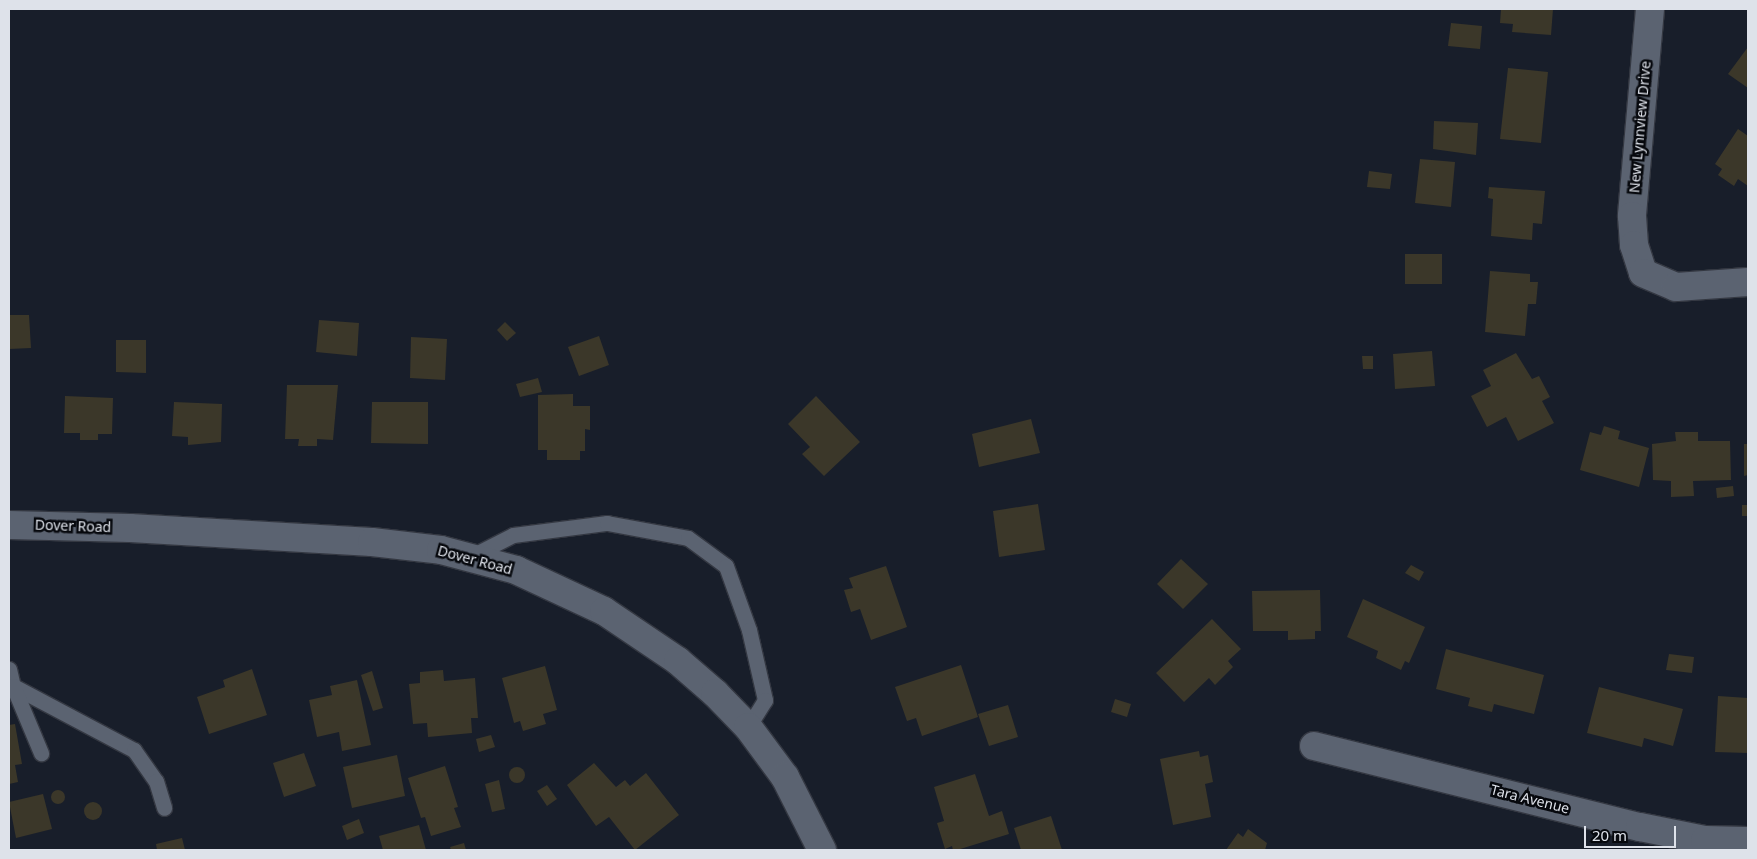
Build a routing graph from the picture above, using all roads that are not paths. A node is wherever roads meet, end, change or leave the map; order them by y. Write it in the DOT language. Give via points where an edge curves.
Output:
graph roads {
  1 [pos="1650,9"];
  2 [pos="1748,282"];
  3 [pos="9,525"];
  4 [pos="469,557"];
  5 [pos="9,669"];
  6 [pos="13,686"];
  7 [pos="748,728"];
  8 [pos="1314,746"];
  9 [pos="41,753"];
  10 [pos="164,808"];
  11 [pos="1748,841"];
  12 [pos="822,850"];
  1 -- 2 [label="street, New Lynnview Drive" via="1632,216 1634,245 1643,273 1666,285"];
  3 -- 4 [label="street, Dover Road" via="130,528 372,542"];
  4 -- 7 [label="street, Dover Road" via="516,570 604,611 678,661"];
  4 -- 7 [label="lane" via="513,535 606,523 688,538 726,566 749,630 765,700"];
  5 -- 6 [label="lane"];
  6 -- 9 [label="lane"];
  6 -- 10 [label="lane" via="134,750 156,780"];
  7 -- 12 [label="street, Dover Road" via="785,777"];
  8 -- 11 [label="street, Tara Avenue" via="1640,826 1705,840"];
}
